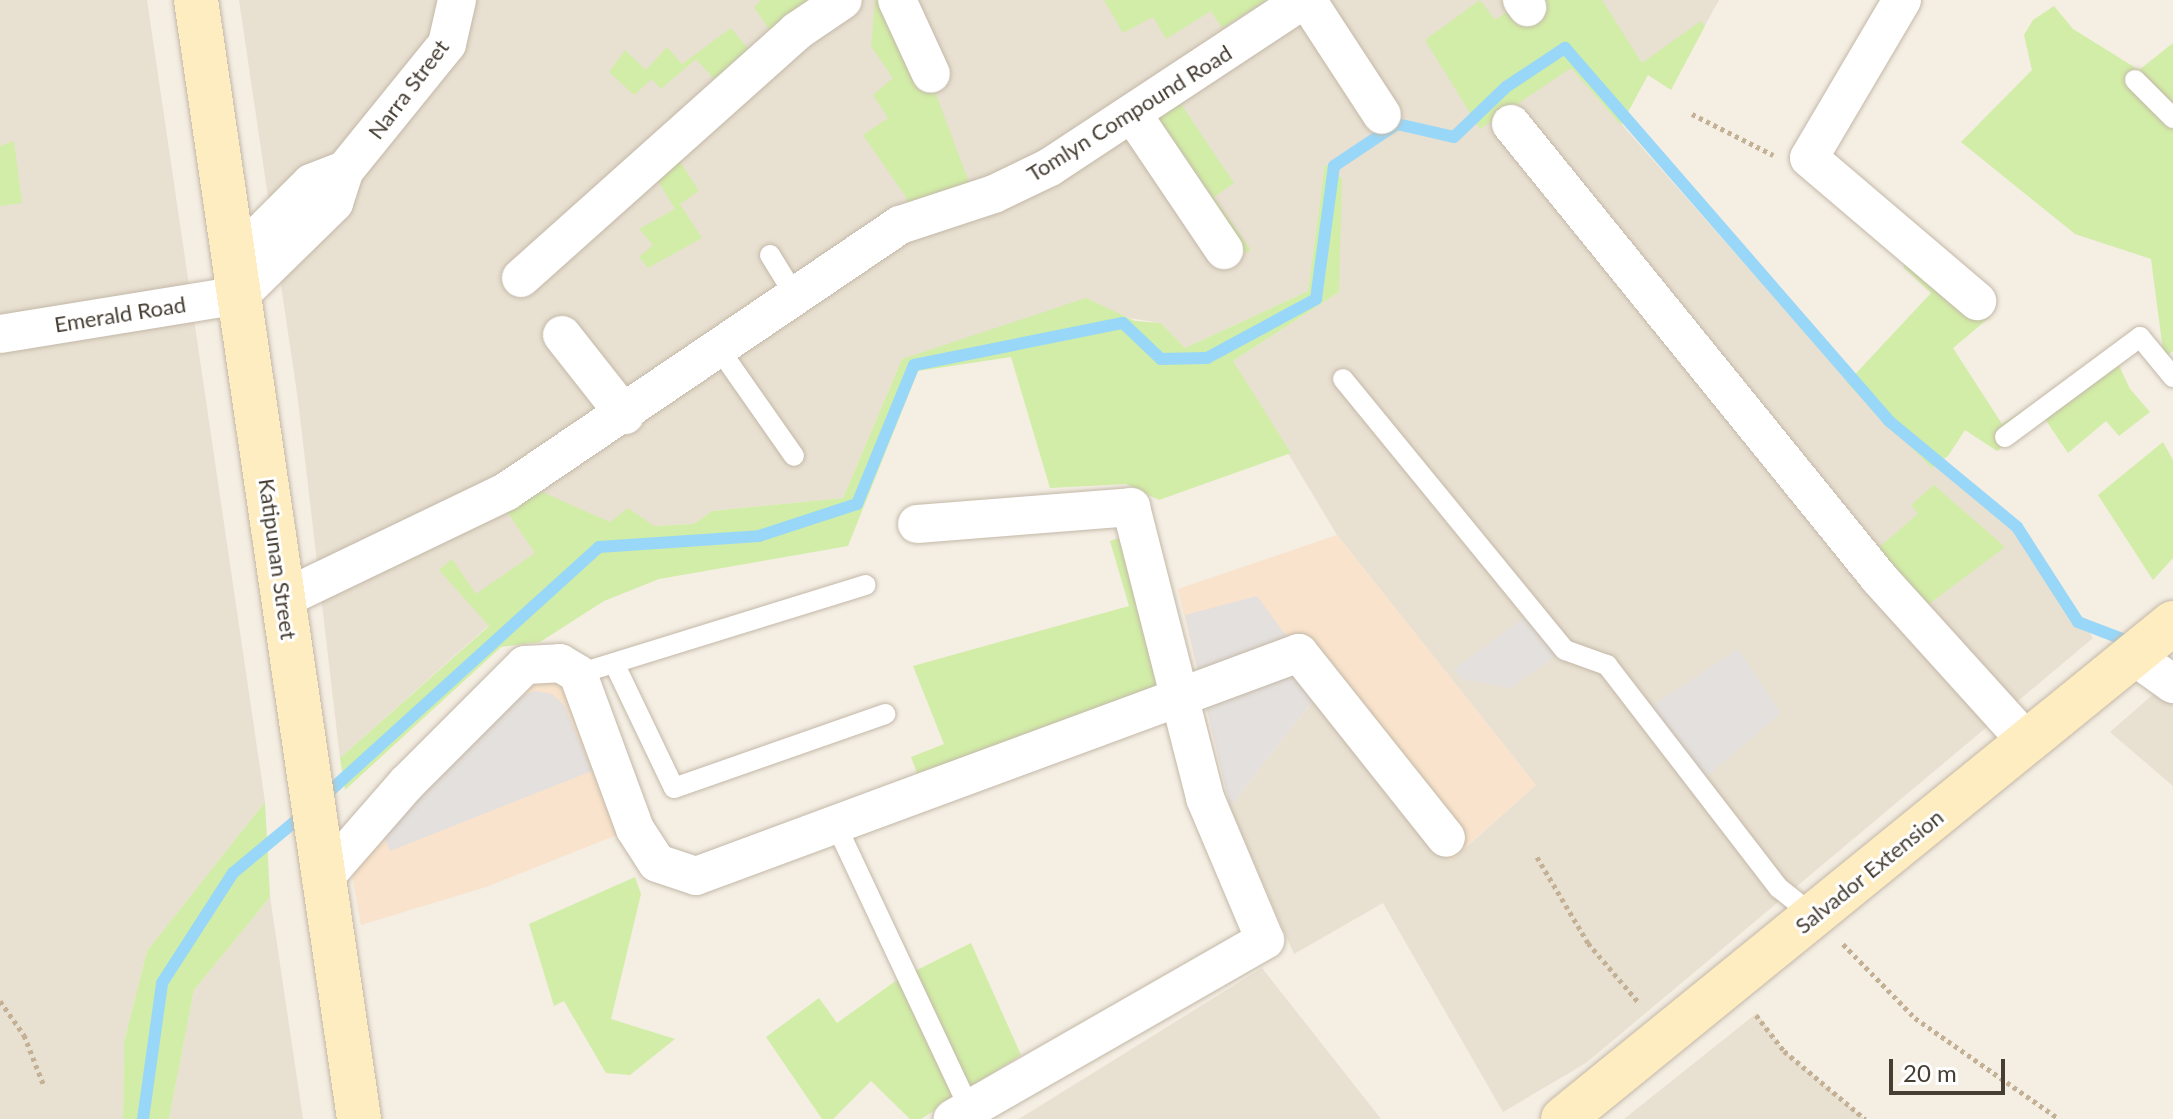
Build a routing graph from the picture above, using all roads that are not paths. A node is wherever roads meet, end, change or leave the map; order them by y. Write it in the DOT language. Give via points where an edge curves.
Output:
graph roads {
  1 [pos="196,0"];
  2 [pos="457,0"];
  3 [pos="843,0"];
  4 [pos="897,0"];
  5 [pos="1305,0"];
  6 [pos="1902,0"];
  7 [pos="931,74"];
  8 [pos="2135,80"];
  9 [pos="1133,115"];
  10 [pos="1382,115"];
  11 [pos="2173,118"];
  12 [pos="1511,124"];
  13 [pos="1224,250"];
  14 [pos="770,255"];
  15 [pos="238,277"];
  16 [pos="521,278"];
  17 [pos="794,294"];
  18 [pos="1977,301"];
  19 [pos="0,334"];
  20 [pos="562,335"];
  21 [pos="717,346"];
  22 [pos="2173,377"];
  23 [pos="1343,379"];
  24 [pos="625,415"];
  25 [pos="2005,437"];
  26 [pos="794,456"];
  27 [pos="917,524"];
  28 [pos="866,585"];
  29 [pos="283,599"];
  30 [pos="2149,643"];
  31 [pos="615,665"];
  32 [pos="578,674"];
  33 [pos="2173,684"];
  34 [pos="1180,698"];
  35 [pos="885,714"];
  36 [pos="2027,742"];
  37 [pos="836,825"];
  38 [pos="1446,838"];
  39 [pos="323,876"];
  40 [pos="1814,916"];
  41 [pos="961,1114"];
  42 [pos="359,1119"];
  43 [pos="1563,1119"];
  1 -- 15 [label="main road, Katipunan Street"];
  2 -- 15 [label="street, Narra Street" via="447,44 345,170 311,183"];
  3 -- 16 [label="street" via="797,31"];
  4 -- 7 [label="street"];
  5 -- 9 [label="street, Tomlyn Compound Road"];
  5 -- 10 [label="street"];
  6 -- 18 [label="street" via="1809,158"];
  8 -- 11 [label="lane"];
  9 -- 13 [label="street"];
  9 -- 17 [label="street, Tomlyn Compound Road" via="994,194 900,225"];
  12 -- 36 [label="street" via="1879,578"];
  14 -- 17 [label="lane"];
  15 -- 19 [label="street, Emerald Road"];
  15 -- 29 [label="main road, Katipunan Street"];
  17 -- 21 [label="street, Tomlyn Compound Road"];
  20 -- 24 [label="street"];
  21 -- 24 [label="street, Tomlyn Compound Road"];
  21 -- 26 [label="lane"];
  22 -- 25 [label="lane" via="2140,337"];
  23 -- 40 [label="lane" via="1565,650 1607,665 1779,888"];
  24 -- 29 [label="street, Tomlyn Compound Road" via="507,491"];
  27 -- 34 [label="street" via="1131,507"];
  28 -- 31 [label="lane"];
  29 -- 39 [label="main road, Katipunan Street"];
  30 -- 33 [label="street"];
  30 -- 36 [label="main road, Salvador Extension"];
  31 -- 32 [label="lane"];
  31 -- 35 [label="lane" via="674,788"];
  32 -- 37 [label="street" via="635,829 657,863 696,876"];
  32 -- 39 [label="street" via="560,663 525,665"];
  34 -- 37 [label="street"];
  34 -- 38 [label="street" via="1299,653"];
  34 -- 41 [label="street" via="1205,798 1265,940"];
  36 -- 40 [label="main road, Salvador Extension"];
  37 -- 41 [label="lane"];
  39 -- 42 [label="main road, Katipunan Street"];
  40 -- 43 [label="main road, Salvador Extension"];
}
